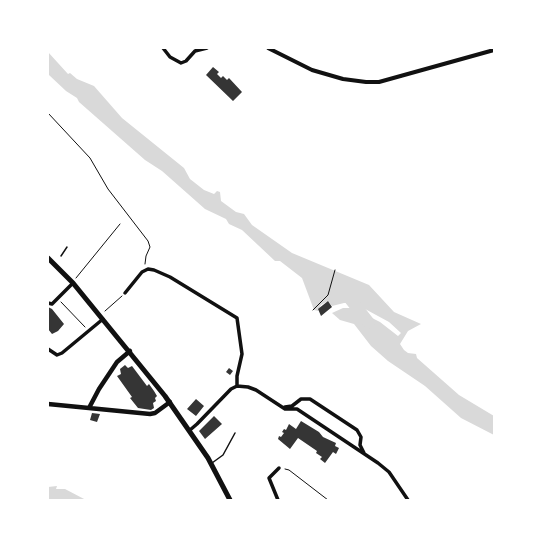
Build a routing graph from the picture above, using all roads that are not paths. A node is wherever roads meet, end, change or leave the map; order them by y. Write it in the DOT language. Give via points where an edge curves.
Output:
graph roads {
  1 [pos="162,48"];
  2 [pos="202,48"];
  3 [pos="207,48"];
  4 [pos="268,48"];
  5 [pos="494,50"];
  6 [pos="67,247"];
  7 [pos="61,256"];
  8 [pos="48,258"];
  9 [pos="73,283"];
  10 [pos="125,293"];
  11 [pos="48,303"];
  12 [pos="101,317"];
  13 [pos="48,348"];
  14 [pos="130,351"];
  15 [pos="237,386"];
  16 [pos="170,402"];
  17 [pos="48,404"];
  18 [pos="89,408"];
  19 [pos="281,408"];
  20 [pos="190,430"];
  21 [pos="235,432"];
  22 [pos="365,454"];
  23 [pos="211,464"];
  24 [pos="278,468"];
  25 [pos="230,500"];
  26 [pos="278,500"];
  27 [pos="408,500"];
  1 -- 2 [label="street" via="170,57 181,63"];
  2 -- 3 [label="street"];
  4 -- 5 [label="street" via="312,70 343,79 366,82 379,82"];
  6 -- 7 [label="lane"];
  8 -- 9 [label="main road" via="56,262"];
  9 -- 11 [label="street" via="52,304"];
  9 -- 12 [label="main road"];
  10 -- 15 [label="street" via="145,270 154,270 237,318 242,354"];
  12 -- 13 [label="street" via="62,353 57,355"];
  12 -- 14 [label="main road"];
  14 -- 16 [label="main road"];
  14 -- 18 [label="main road" via="117,362"];
  15 -- 19 [label="street" via="253,388"];
  15 -- 20 [label="street" via="224,394"];
  16 -- 18 [label="main road" via="150,414"];
  16 -- 20 [label="main road"];
  17 -- 18 [label="main road"];
  19 -- 22 [label="street" via="297,409"];
  19 -- 22 [label="street" via="292,406 301,399 310,399 358,430 360,445"];
  20 -- 23 [label="main road"];
  21 -- 23 [label="lane" via="223,455"];
  22 -- 27 [label="street" via="389,472"];
  23 -- 25 [label="main road"];
  24 -- 26 [label="street" via="269,478"];
}
